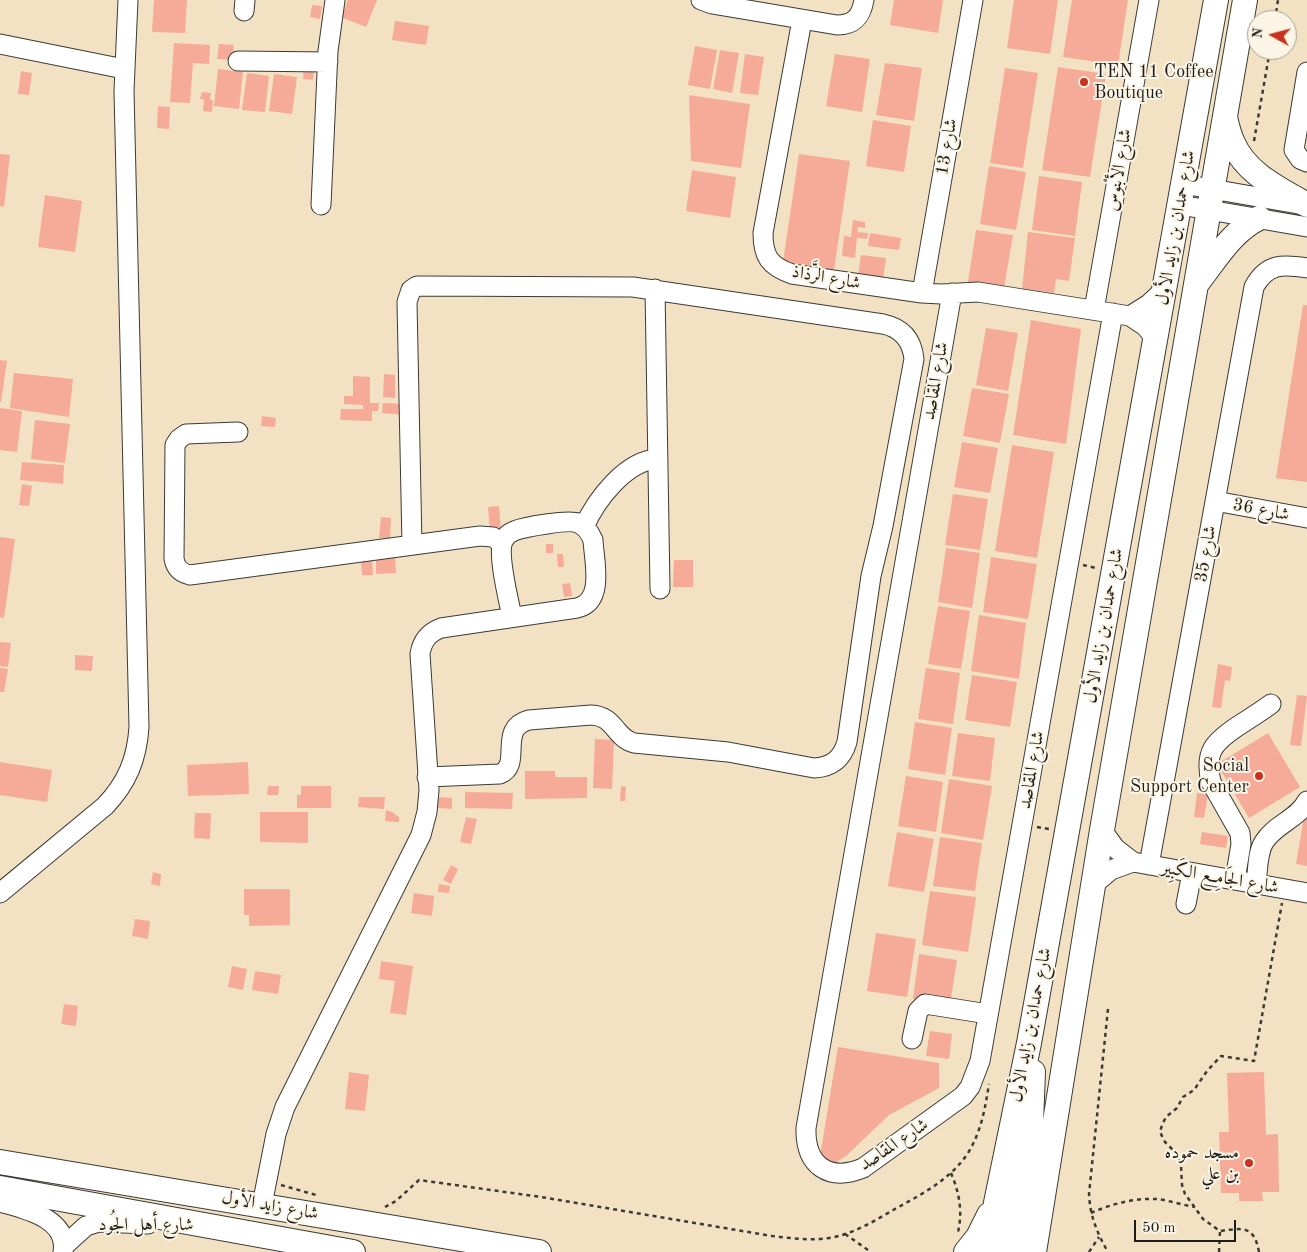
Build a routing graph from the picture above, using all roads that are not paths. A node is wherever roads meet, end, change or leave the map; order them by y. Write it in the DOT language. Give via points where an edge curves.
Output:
graph roads {
  1 [pos="128,0"];
  2 [pos="335,0"];
  3 [pos="701,0"];
  4 [pos="864,0"];
  5 [pos="973,0"];
  6 [pos="1149,0"];
  7 [pos="1216,0"];
  8 [pos="1245,0"];
  9 [pos="802,20"];
  10 [pos="0,44"];
  11 [pos="238,61"];
  12 [pos="328,62"];
  13 [pos="124,69"];
  14 [pos="1307,72"];
  15 [pos="1224,114"];
  16 [pos="1307,162"];
  17 [pos="1182,194"];
  18 [pos="1210,199"];
  19 [pos="321,205"];
  20 [pos="1307,205"];
  21 [pos="1259,218"];
  22 [pos="1307,227"];
  23 [pos="1298,267"];
  24 [pos="1195,286"];
  25 [pos="655,289"];
  26 [pos="1165,289"];
  27 [pos="922,293"];
  28 [pos="952,293"];
  29 [pos="1113,313"];
  30 [pos="1156,339"];
  31 [pos="238,432"];
  32 [pos="658,459"];
  33 [pos="1215,501"];
  34 [pos="1307,518"];
  35 [pos="584,527"];
  36 [pos="502,544"];
  37 [pos="412,545"];
  38 [pos="660,589"];
  39 [pos="512,617"];
  40 [pos="1271,704"];
  41 [pos="427,777"];
  42 [pos="1307,801"];
  43 [pos="1102,830"];
  44 [pos="1141,864"];
  45 [pos="1192,873"];
  46 [pos="1235,880"];
  47 [pos="1256,884"];
  48 [pos="1093,885"];
  49 [pos="0,893"];
  50 [pos="1307,893"];
  51 [pos="1186,904"];
  52 [pos="988,1014"];
  53 [pos="912,1039"];
  54 [pos="1029,1043"];
  55 [pos="0,1162"];
  56 [pos="0,1188"];
  57 [pos="0,1202"];
  58 [pos="996,1202"];
  59 [pos="262,1205"];
  60 [pos="206,1224"];
  61 [pos="1035,1243"];
  62 [pos="961,1246"];
  63 [pos="64,1248"];
  64 [pos="353,1252"];
  65 [pos="539,1252"];
  66 [pos="988,1252"];
  67 [pos="1012,1252"];
  68 [pos="1052,1252"];
  1 -- 13 [label="street"];
  2 -- 12 [label="street"];
  3 -- 9 [label="street"];
  4 -- 9 [label="street" via="860,13 846,25"];
  5 -- 27 [label="street, شارع 13"];
  6 -- 29 [label="street, شارع الأبْنوس"];
  7 -- 17 [label="main road, شارع حمدان بن زايد الأول"];
  8 -- 15 [label="main road, شارع حمدان بن زايد الأول"];
  9 -- 27 [label="street, شارع الرَّذاذ" via="763,232 763,248 779,269 792,274"];
  10 -- 13 [label="street"];
  11 -- 12 [label="street"];
  12 -- 19 [label="street"];
  13 -- 49 [label="street" via="138,745 130,771 105,806"];
  14 -- 16 [label="street" via="1294,150 1300,159"];
  15 -- 18 [label="main road, شارع حمدان بن زايد الأول"];
  15 -- 20 [label="main road" via="1233,144 1249,167 1271,185"];
  17 -- 18 [label="street"];
  17 -- 26 [label="main road, شارع حمدان بن زايد الأول"];
  18 -- 20 [label="street"];
  18 -- 21 [label="street"];
  18 -- 24 [label="main road, شارع حمدان بن زايد الأول"];
  21 -- 22 [label="street"];
  21 -- 24 [label="main road" via="1238,233"];
  23 -- 33 [label="street, شارع 35" via="1271,268 1263,273 1254,287"];
  24 -- 43 [label="main road, شارع حمدان بن زايد الأول"];
  25 -- 32 [label="street"];
  25 -- 37 [label="street" via="633,286 421,285 411,290 407,302"];
  25 -- 41 [label="street" via="883,324 901,332 910,344 914,360 872,576 845,749 832,764 814,768 728,752 634,742 624,738 609,720 591,714 530,720 520,724 513,732 509,765 500,774"];
  26 -- 29 [label="street" via="1149,304"];
  26 -- 30 [label="main road, شارع حمدان بن زايد الأول"];
  27 -- 28 [label="street, شارع الرَّذاذ"];
  28 -- 29 [label="street, شارع الرَّذاذ" via="978,292"];
  28 -- 52 [label="street, شارع المقاصد" via="806,1128 809,1153 816,1163 827,1171 852,1173 955,1104 976,1074"];
  29 -- 30 [label="street, شارع الرَّذاذ" via="1145,326"];
  29 -- 52 [label="street, شارع المقاصد"];
  30 -- 54 [label="main road, شارع حمدان بن زايد الأول"];
  31 -- 37 [label="street" via="186,434 175,445 174,559 180,571 190,575"];
  32 -- 35 [label="street" via="641,462 613,484 597,502"];
  32 -- 38 [label="street"];
  33 -- 34 [label="street, شارع 36"];
  33 -- 44 [label="street, شارع 35"];
  35 -- 36 [label="street" via="569,521 516,530"];
  35 -- 39 [label="street" via="593,540 595,582 589,602 577,608"];
  36 -- 37 [label="street" via="493,537 480,536"];
  36 -- 39 [label="street" via="501,556"];
  39 -- 41 [label="street" via="441,628 430,633 422,643"];
  40 -- 46 [label="street" via="1220,738 1209,755 1211,782 1240,833"];
  41 -- 59 [label="street" via="428,807 421,835 285,1107 276,1134"];
  42 -- 47 [label="street" via="1302,810 1264,843"];
  43 -- 44 [label="street, شارع الجَامِع الكَبِير" via="1115,848"];
  43 -- 48 [label="main road, شارع حمدان بن زايد الأول"];
  44 -- 45 [label="street, شارع الجَامِع الكَبِير"];
  44 -- 48 [label="street" via="1111,870"];
  45 -- 46 [label="street, شارع الجَامِع الكَبِير"];
  45 -- 51 [label="street"];
  46 -- 47 [label="street, شارع الجَامِع الكَبِير"];
  47 -- 50 [label="street, شارع الجَامِع الكَبِير"];
  48 -- 61 [label="main road, شارع حمدان بن زايد الأول"];
  52 -- 53 [label="street" via="924,1004 918,1011"];
  54 -- 58 [label="main road, شارع حمدان بن زايد الأول"];
  54 -- 67 [label="main road" via="1033,1063 1033,1103"];
  55 -- 59 [label="main road, شارع زايد الأول"];
  56 -- 60 [label="main road, شارع زايد الأول"];
  57 -- 63 [label="street, شارع أهل الجُود" via="44,1217 60,1234"];
  58 -- 62 [label="main road" via="978,1237"];
  58 -- 66 [label="main road, شارع حمدان بن زايد الأول"];
  59 -- 65 [label="main road, شارع زايد الأول"];
  60 -- 63 [label="street, شارع أهل الجُود" via="99,1222 86,1226"];
  60 -- 64 [label="main road, شارع زايد الأول"];
  61 -- 68 [label="main road"];
}
